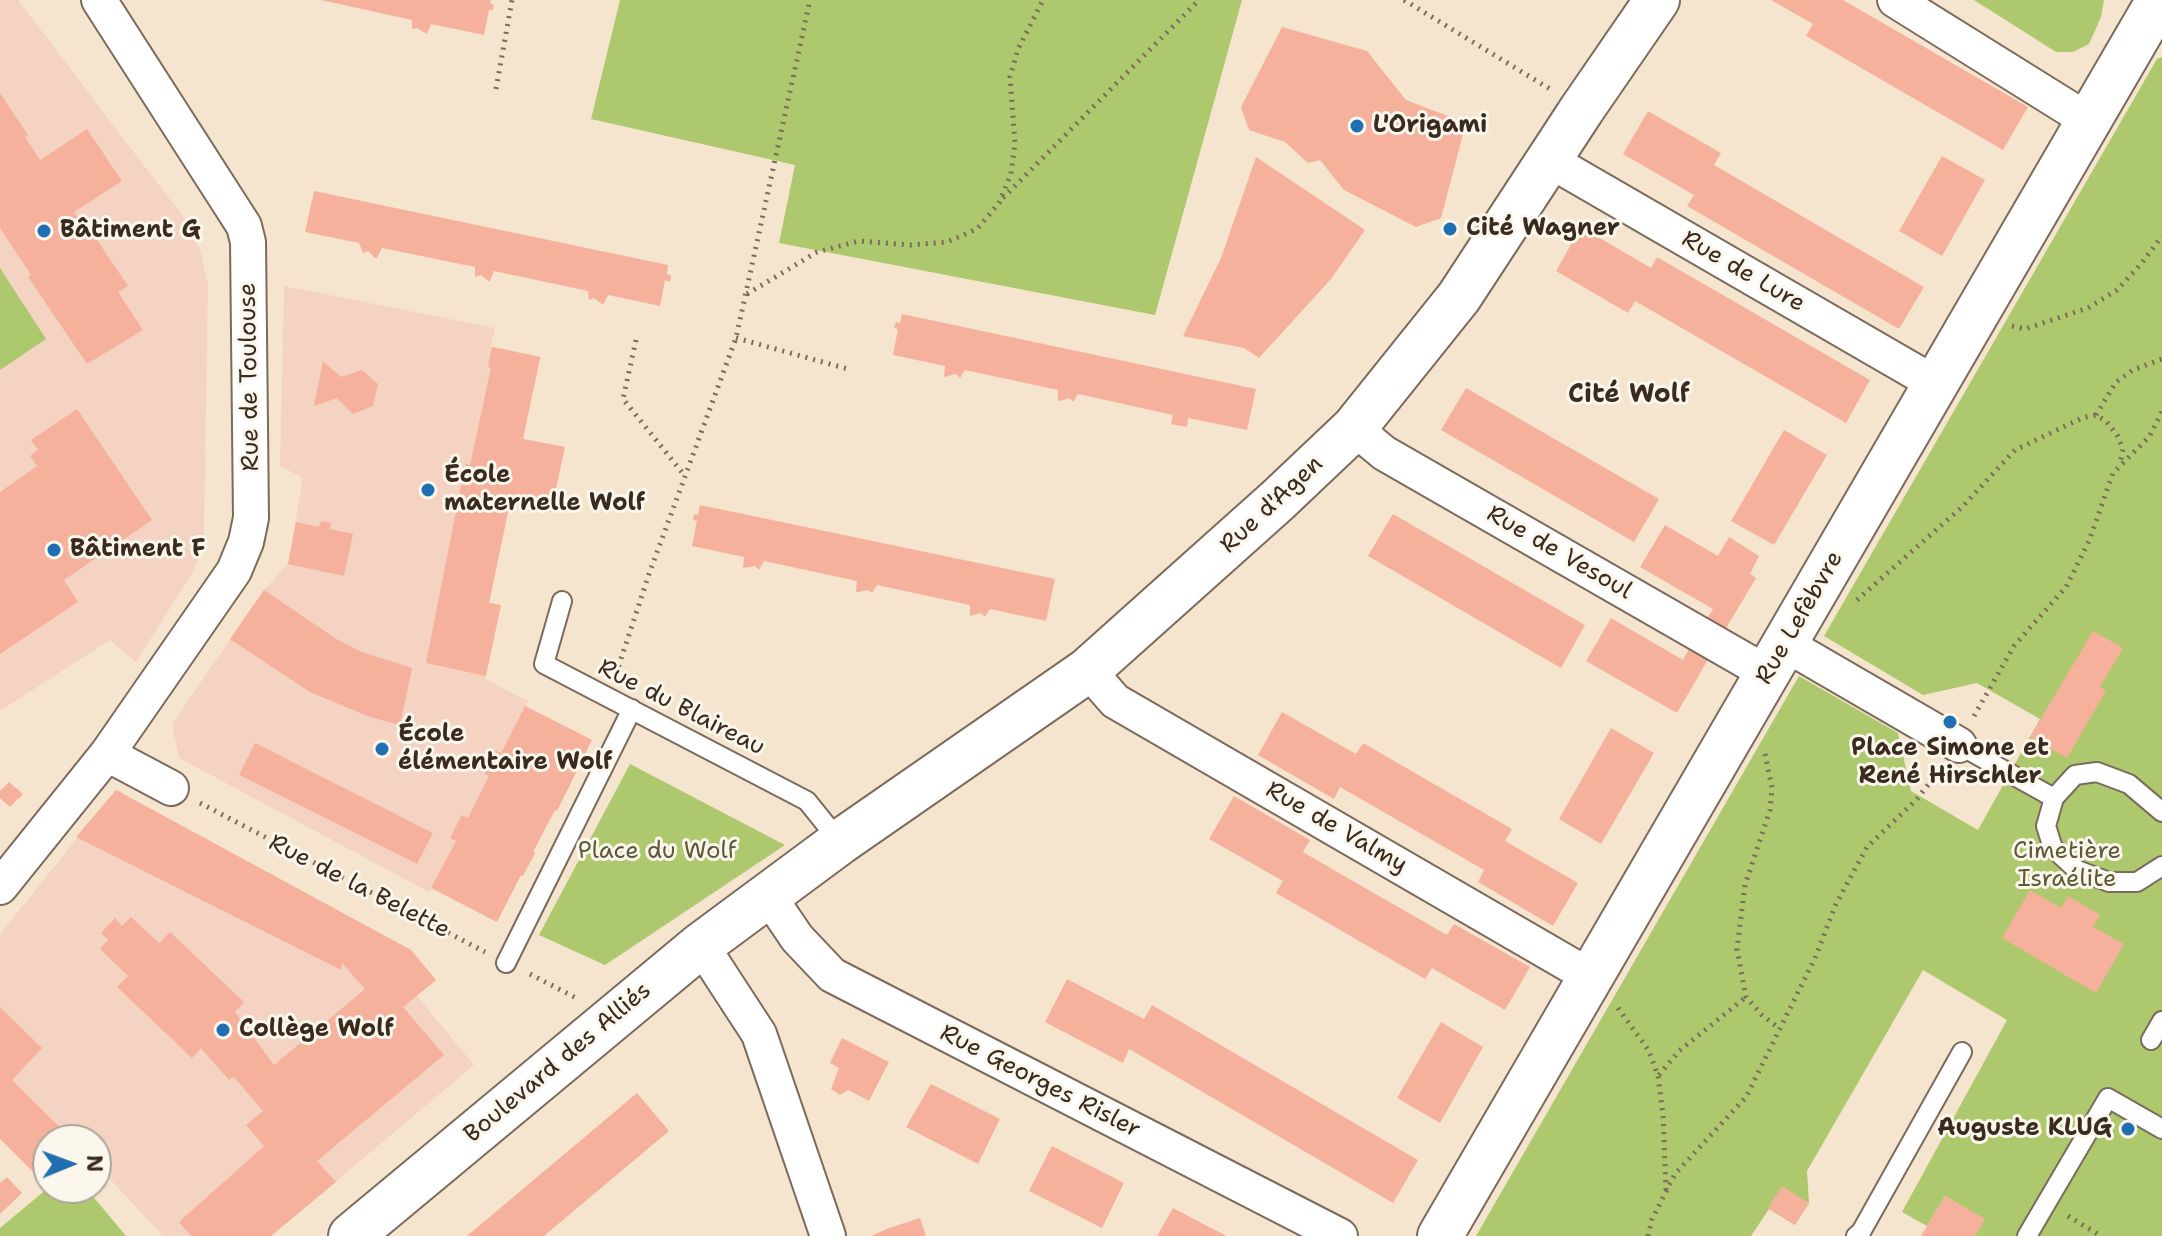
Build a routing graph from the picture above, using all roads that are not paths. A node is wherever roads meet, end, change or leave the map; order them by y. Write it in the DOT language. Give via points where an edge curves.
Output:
graph roads {
  1 [pos="99,0"];
  2 [pos="1657,0"];
  3 [pos="1895,0"];
  4 [pos="2159,0"];
  5 [pos="2089,121"];
  6 [pos="1549,160"];
  7 [pos="1936,384"];
  8 [pos="1354,428"];
  9 [pos="562,601"];
  10 [pos="1088,670"];
  11 [pos="1766,675"];
  12 [pos="632,709"];
  13 [pos="1959,745"];
  14 [pos="107,754"];
  15 [pos="171,788"];
  16 [pos="2054,798"];
  17 [pos="2162,812"];
  18 [pos="840,842"];
  19 [pos="2162,866"];
  20 [pos="0,887"];
  21 [pos="768,895"];
  22 [pos="701,945"];
  23 [pos="506,963"];
  24 [pos="1591,977"];
  25 [pos="2162,1021"];
  26 [pos="2151,1040"];
  27 [pos="1962,1052"];
  28 [pos="2162,1129"];
  29 [pos="351,1236"];
  30 [pos="828,1236"];
  31 [pos="1340,1236"];
  32 [pos="1440,1236"];
  33 [pos="1856,1236"];
  34 [pos="2027,1236"];
  1 -- 14 [label="street, Rue de Toulouse" via="244,226 252,493 246,542 234,571"];
  2 -- 6 [label="main road, Rue d'Agen"];
  3 -- 5 [label="street"];
  4 -- 5 [label="main road, Rue Lefèbvre"];
  5 -- 7 [label="main road, Rue Lefèbvre"];
  6 -- 7 [label="street, Rue de Lure"];
  6 -- 8 [label="main road, Rue d'Agen" via="1459,297"];
  7 -- 11 [label="main road, Rue Lefèbvre"];
  8 -- 10 [label="main road, Rue d'Agen"];
  8 -- 11 [label="street, Rue de Vesoul" via="1384,453"];
  9 -- 12 [label="lane, Rue du Blaireau" via="544,664"];
  10 -- 18 [label="main road, Rue d'Agen"];
  10 -- 24 [label="street, Rue de Valmy" via="1115,701"];
  11 -- 13 [label="street, Rue de Vesoul"];
  11 -- 24 [label="main road, Rue Lefèbvre"];
  12 -- 18 [label="lane, Rue du Blaireau" via="807,801"];
  12 -- 23 [label="lane"];
  13 -- 16 [label="lane"];
  14 -- 15 [label="street"];
  14 -- 20 [label="street, Rue de Toulouse"];
  16 -- 17 [label="lane" via="2075,775 2097,772 2129,784"];
  16 -- 19 [label="lane" via="2046,826 2053,848 2077,870 2109,882 2137,882"];
  18 -- 21 [label="main road, Rue d'Agen"];
  21 -- 22 [label="main road, Boulevard des Alliés"];
  21 -- 31 [label="street, Rue Georges Risler" via="797,938 832,975"];
  22 -- 29 [label="main road, Boulevard des Alliés"];
  22 -- 30 [label="street" via="759,1034"];
  24 -- 32 [label="main road, Rue Lefèbvre"];
  25 -- 26 [label="lane"];
  27 -- 33 [label="lane"];
  28 -- 34 [label="lane" via="2108,1098"];
}
